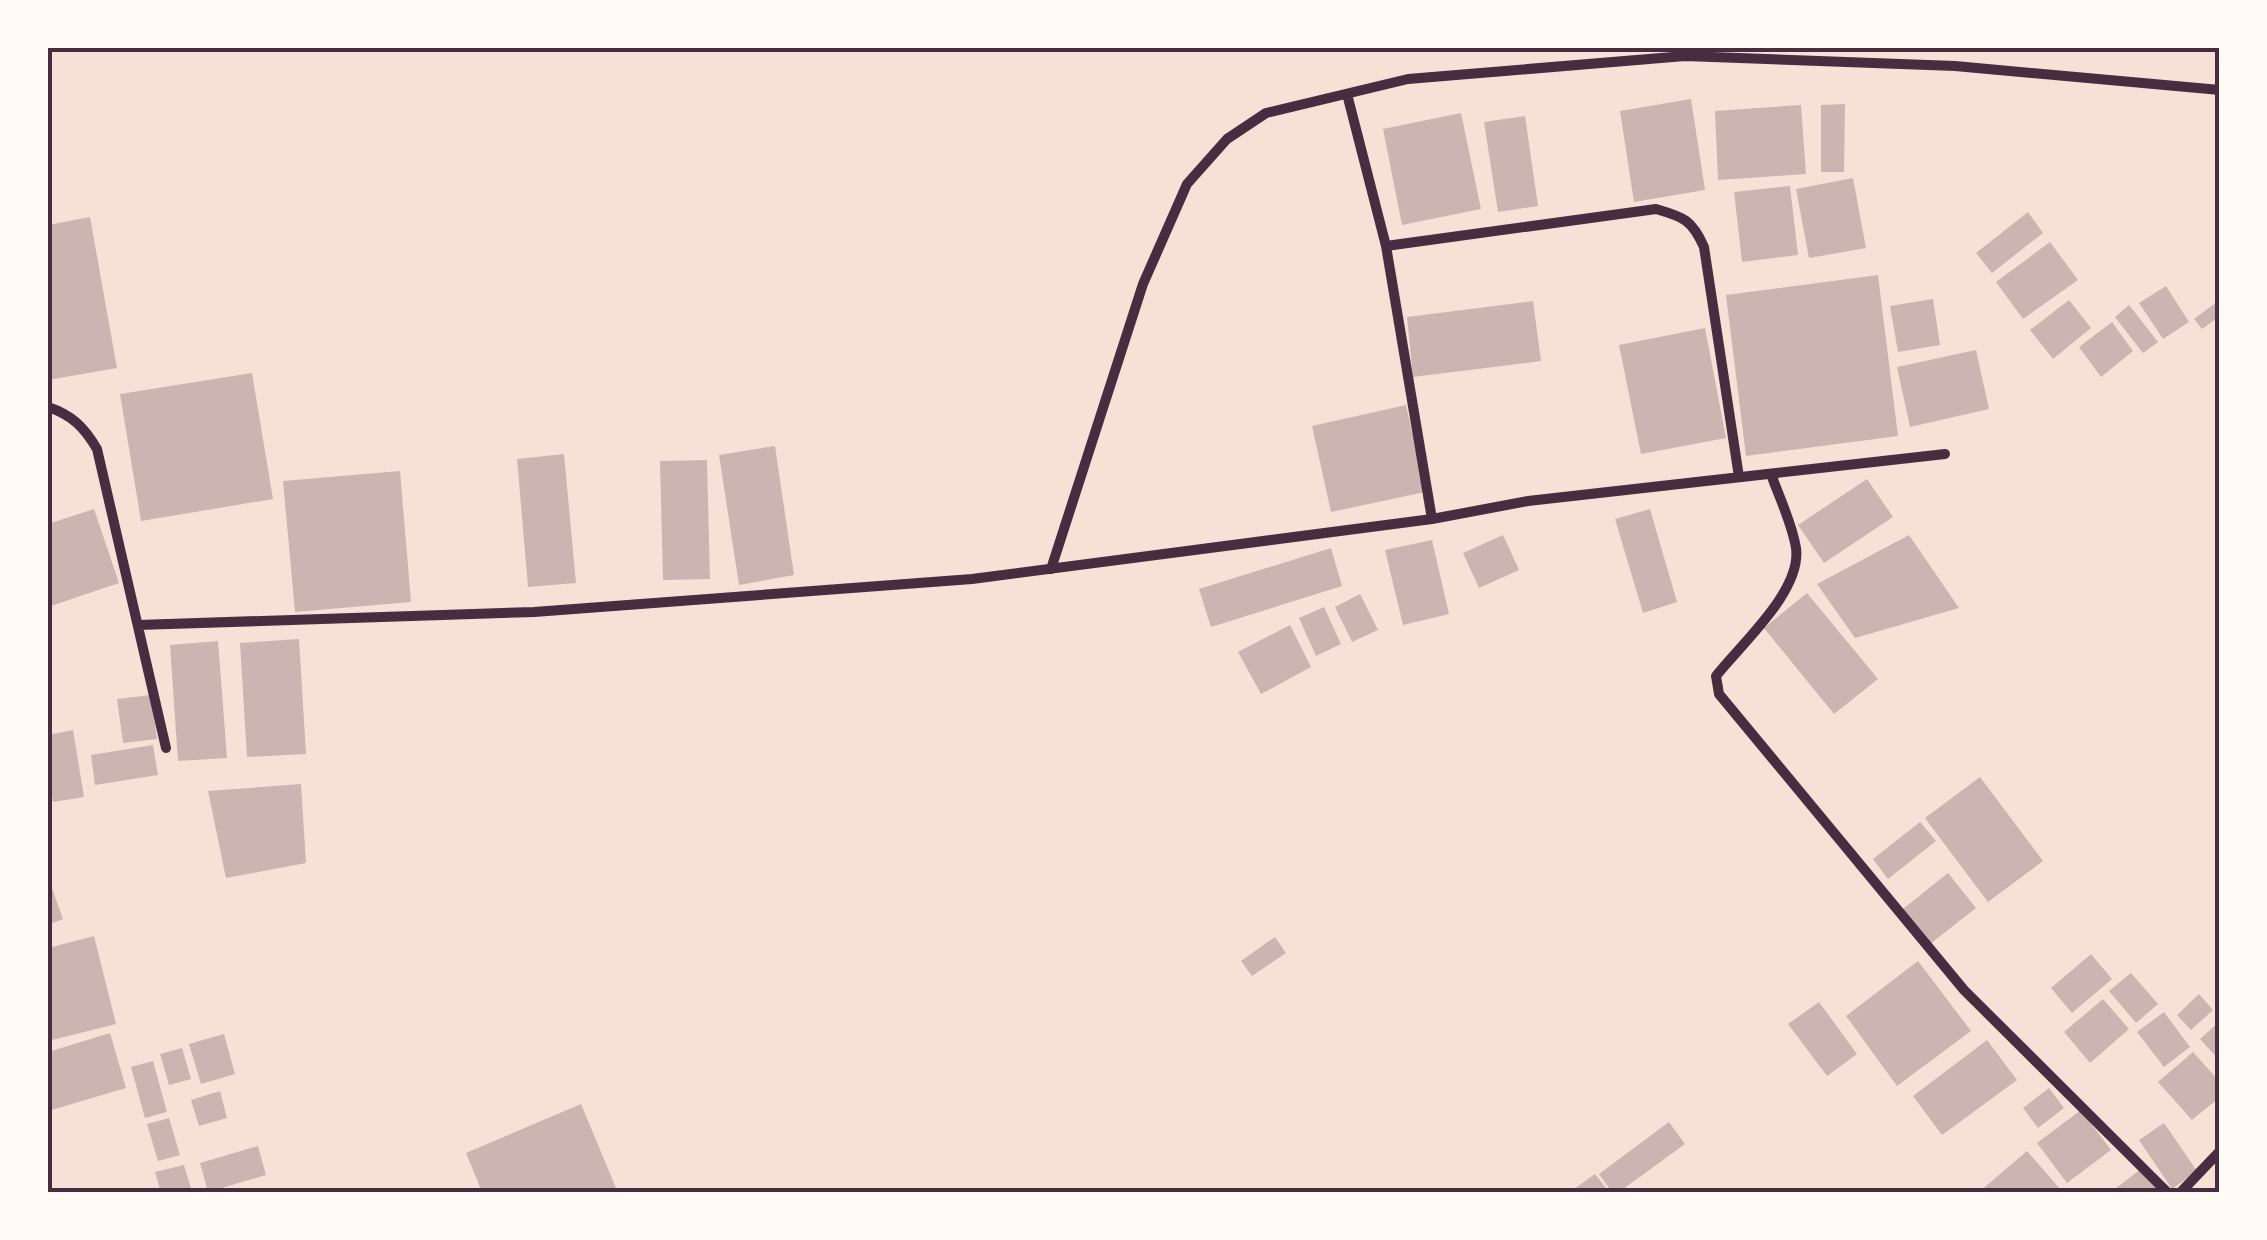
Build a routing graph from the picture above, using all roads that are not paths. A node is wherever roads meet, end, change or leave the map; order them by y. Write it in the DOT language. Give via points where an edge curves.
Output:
graph roads {
  1 [pos="2220,90"];
  2 [pos="1347,94"];
  3 [pos="1386,246"];
  4 [pos="48,407"];
  5 [pos="1945,454"];
  6 [pos="1771,474"];
  7 [pos="1738,477"];
  8 [pos="1432,518"];
  9 [pos="1051,568"];
  10 [pos="138,625"];
  11 [pos="166,748"];
  12 [pos="2220,1151"];
  13 [pos="2168,1192"];
  14 [pos="2181,1192"];
  1 -- 2 [label="street" via="1954,66 1685,56 1408,80"];
  2 -- 3 [label="street"];
  2 -- 9 [label="street" via="1266,113 1227,139 1186,184 1142,284"];
  3 -- 7 [label="street" via="1656,209 1681,216 1704,248"];
  3 -- 8 [label="street"];
  4 -- 10 [label="street" via="86,430 97,449"];
  5 -- 6 [label="street"];
  6 -- 7 [label="street"];
  6 -- 13 [label="street" via="1796,545 1796,565 1775,606 1716,676 1719,694 1964,990"];
  7 -- 8 [label="street"];
  8 -- 9 [label="street"];
  9 -- 10 [label="street" via="534,612"];
  10 -- 11 [label="street"];
  12 -- 14 [label="street"];
}
